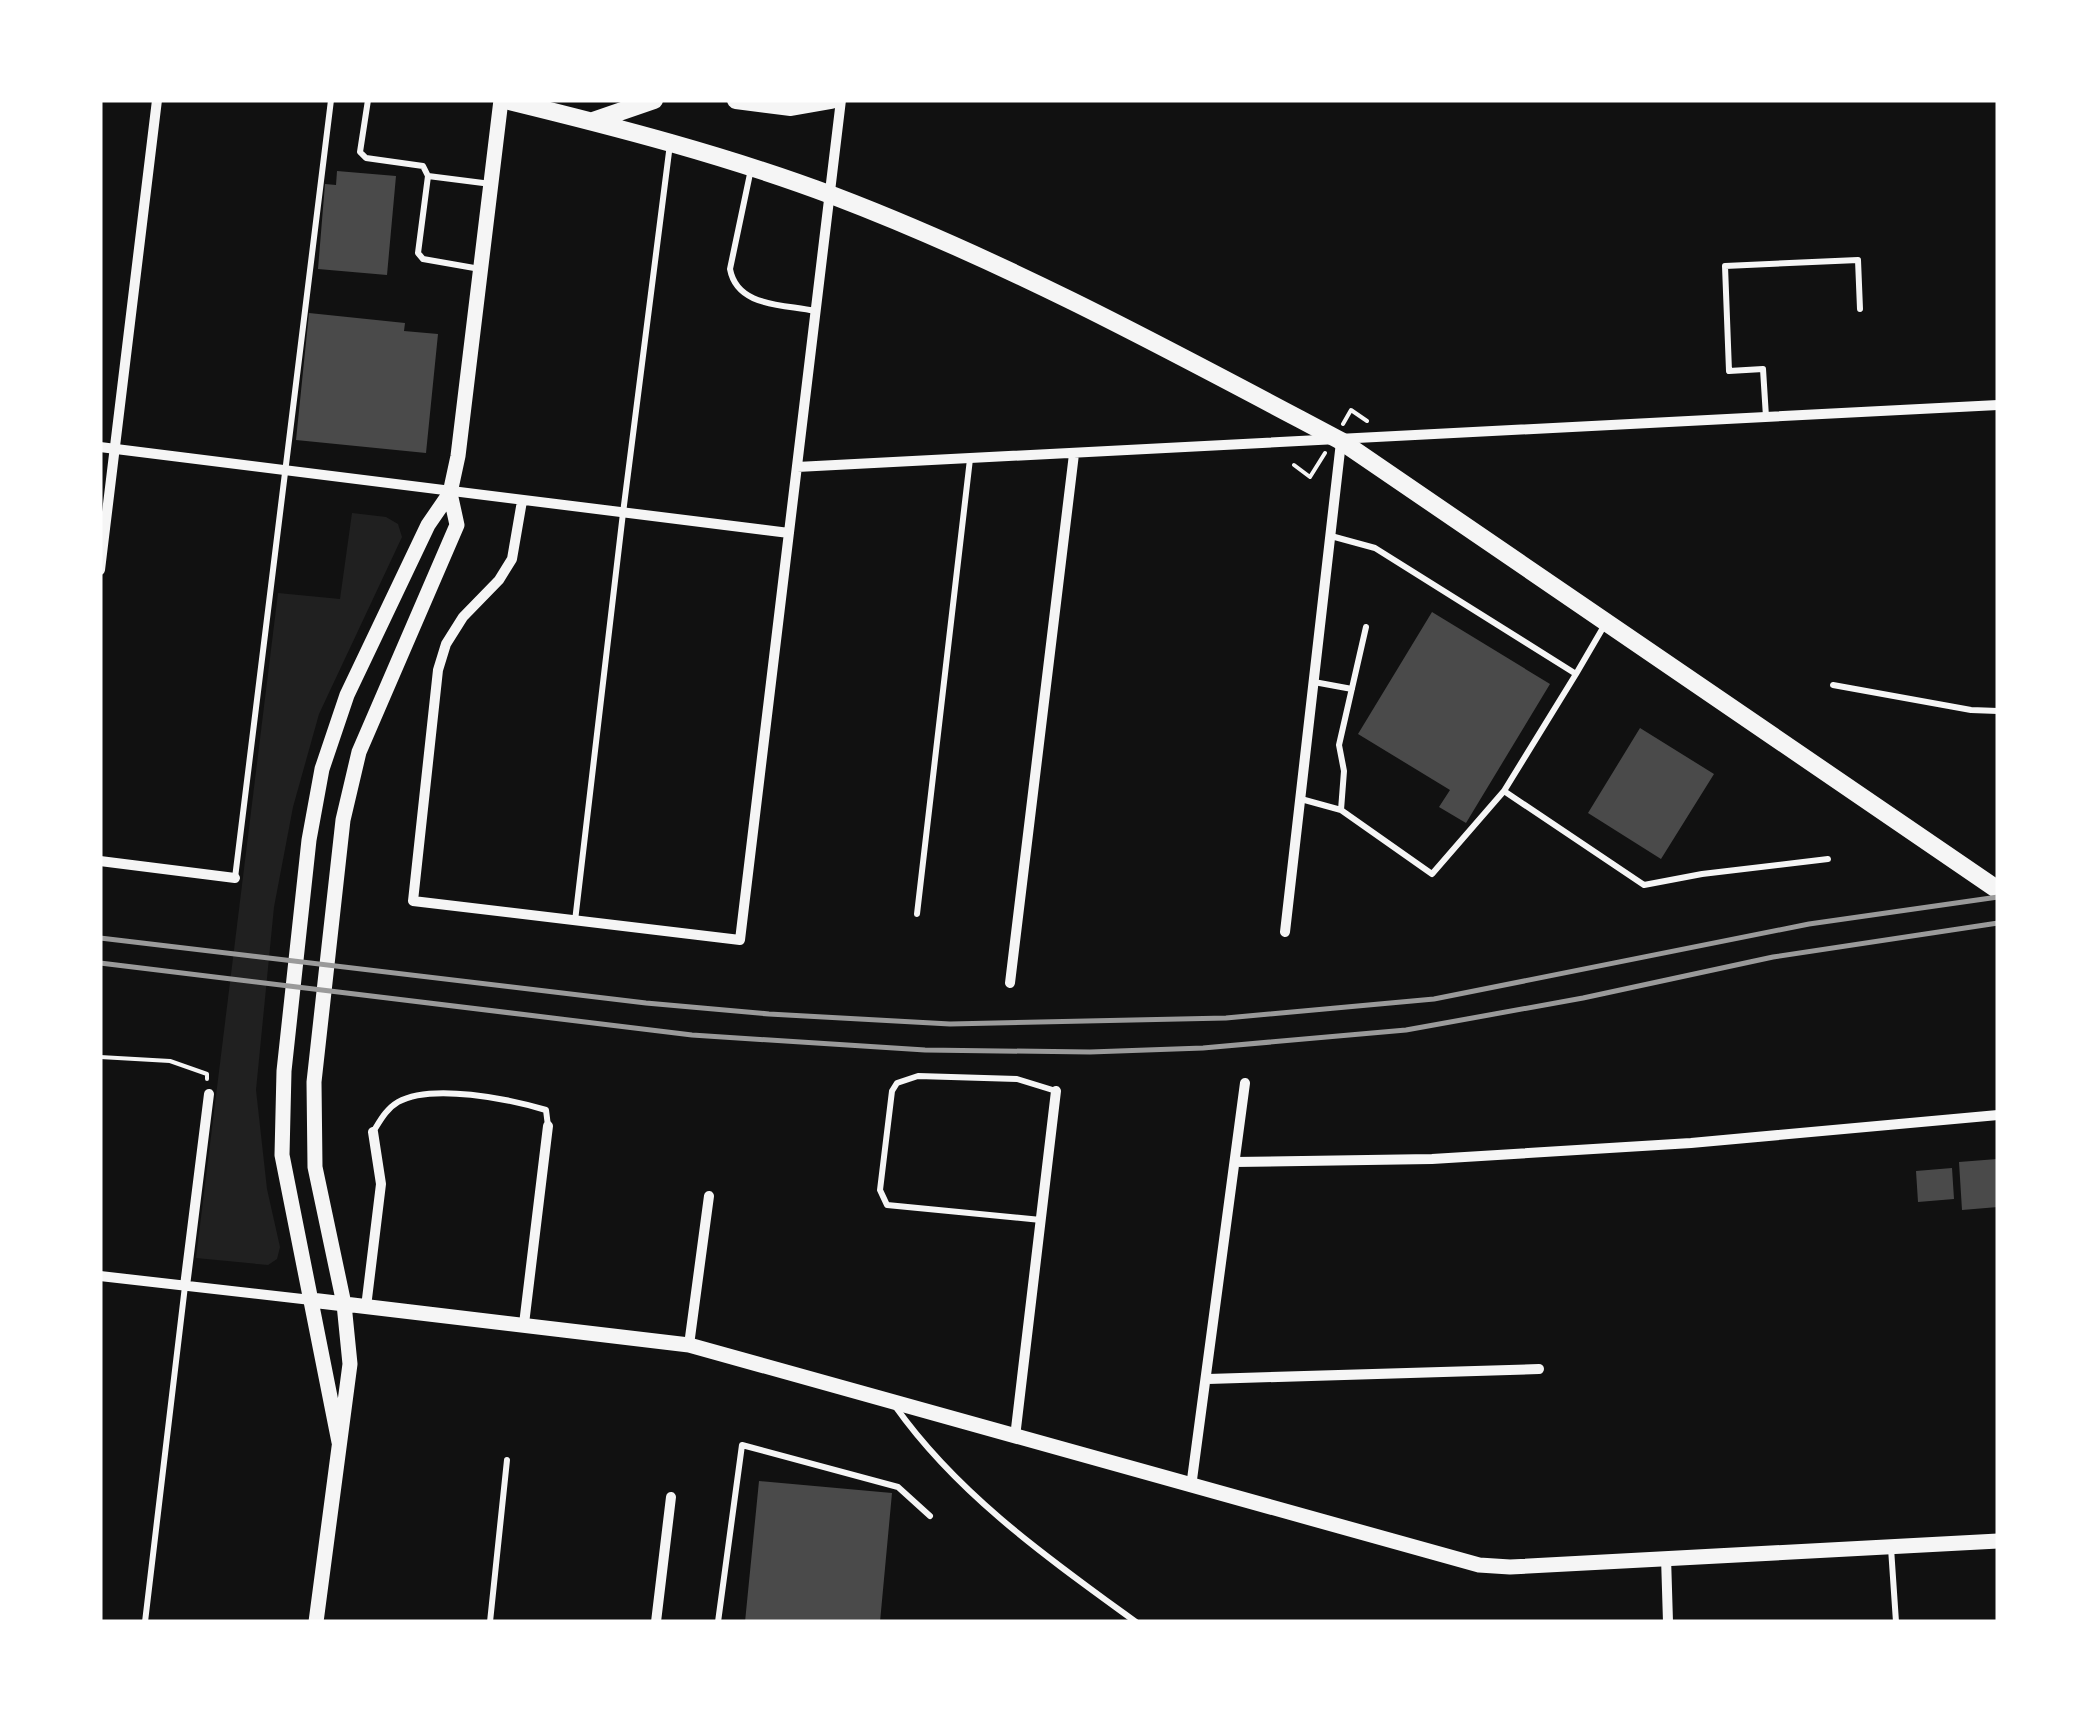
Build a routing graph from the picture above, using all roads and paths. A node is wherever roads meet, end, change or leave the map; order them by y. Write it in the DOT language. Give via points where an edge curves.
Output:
graph roads {
  1 [pos="157,100"];
  2 [pos="331,100"];
  3 [pos="368,100"];
  4 [pos="503,100"];
  5 [pos="654,100"];
  6 [pos="736,100"];
  7 [pos="831,100"];
  8 [pos="841,100"];
  9 [pos="592,121"];
  10 [pos="670,143"];
  11 [pos="751,169"];
  12 [pos="428,176"];
  13 [pos="491,184"];
  14 [pos="830,194"];
  15 [pos="481,269"];
  16 [pos="1860,309"];
  17 [pos="816,311"];
  18 [pos="1998,405"];
  19 [pos="1352,410"];
  20 [pos="1766,418"];
  21 [pos="1367,421"];
  22 [pos="1341,441"];
  23 [pos="100,447"];
  24 [pos="114,449"];
  25 [pos="1074,454"];
  26 [pos="970,459"];
  27 [pos="1294,465"];
  28 [pos="797,467"];
  29 [pos="285,471"];
  30 [pos="1310,477"];
  31 [pos="450,493"];
  32 [pos="522,500"];
  33 [pos="622,513"];
  34 [pos="790,533"];
  35 [pos="1330,536"];
  36 [pos="100,570"];
  37 [pos="1606,622"];
  38 [pos="1366,628"];
  39 [pos="1576,674"];
  40 [pos="1314,682"];
  41 [pos="1833,685"];
  42 [pos="1352,689"];
  43 [pos="1998,711"];
  44 [pos="1504,791"];
  45 [pos="1301,799"];
  46 [pos="1341,810"];
  47 [pos="1828,859"];
  48 [pos="100,861"];
  49 [pos="235,878"];
  50 [pos="1998,890"];
  51 [pos="917,914"];
  52 [pos="576,920"];
  53 [pos="1286,932"];
  54 [pos="1010,983"];
  55 [pos="100,1057"];
  56 [pos="1244,1083"];
  57 [pos="1056,1090"];
  58 [pos="208,1094"];
  59 [pos="1998,1114"];
  60 [pos="548,1126"];
  61 [pos="372,1132"];
  62 [pos="1235,1162"];
  63 [pos="709,1196"];
  64 [pos="1040,1220"];
  65 [pos="100,1276"];
  66 [pos="186,1286"];
  67 [pos="312,1300"];
  68 [pos="344,1304"];
  69 [pos="366,1306"];
  70 [pos="524,1324"];
  71 [pos="689,1344"];
  72 [pos="1539,1369"];
  73 [pos="1208,1379"];
  74 [pos="891,1400"];
  75 [pos="1014,1437"];
  76 [pos="339,1442"];
  77 [pos="507,1460"];
  78 [pos="1192,1487"];
  79 [pos="671,1497"];
  80 [pos="930,1516"];
  81 [pos="1998,1541"];
  82 [pos="1891,1546"];
  83 [pos="1666,1556"];
  84 [pos="145,1622"];
  85 [pos="316,1622"];
  86 [pos="490,1622"];
  87 [pos="656,1622"];
  88 [pos="718,1622"];
  89 [pos="1136,1622"];
  90 [pos="1668,1622"];
  91 [pos="1896,1622"];
  1 -- 24 [label="street"];
  2 -- 29 [label="lane"];
  3 -- 12 [label="lane" via="360,152 423,166"];
  4 -- 9 [label="main road"];
  4 -- 13 [label="street"];
  5 -- 9 [label="main road"];
  6 -- 7 [label="main road" via="791,107"];
  8 -- 14 [label="street"];
  9 -- 10 [label="main road"];
  10 -- 11 [label="main road"];
  10 -- 33 [label="lane"];
  11 -- 14 [label="main road"];
  11 -- 17 [label="lane" via="732,280 750,298"];
  12 -- 13 [label="lane"];
  12 -- 15 [label="lane" via="418,253"];
  13 -- 15 [label="street"];
  14 -- 17 [label="street"];
  14 -- 22 [label="main road" via="1037,284"];
  15 -- 31 [label="street"];
  16 -- 20 [label="lane" via="1858,260 1725,266 1729,371 1763,369"];
  17 -- 28 [label="street"];
  18 -- 20 [label="street"];
  19 -- 21 [label="path"];
  20 -- 22 [label="street"];
  22 -- 25 [label="street"];
  22 -- 35 [label="street"];
  22 -- 37 [label="main road"];
  23 -- 24 [label="street"];
  24 -- 29 [label="street"];
  24 -- 36 [label="street"];
  25 -- 26 [label="street"];
  25 -- 54 [label="street"];
  26 -- 28 [label="street"];
  26 -- 51 [label="lane"];
  27 -- 30 [label="path"];
  28 -- 34 [label="street"];
  29 -- 31 [label="street"];
  29 -- 49 [label="lane"];
  31 -- 32 [label="street"];
  31 -- 67 [label="street" via="428,525 347,695 322,769 284,1071 282,1155"];
  31 -- 68 [label="street" via="457,524 359,752 344,820 314,1082 315,1168"];
  32 -- 33 [label="street"];
  32 -- 52 [label="street" via="512,559 464,617 438,670 413,902"];
  33 -- 34 [label="street"];
  33 -- 52 [label="lane"];
  34 -- 52 [label="street" via="740,940"];
  35 -- 39 [label="lane" via="1374,548"];
  35 -- 40 [label="street"];
  37 -- 39 [label="lane"];
  37 -- 50 [label="main road"];
  38 -- 42 [label="lane"];
  39 -- 44 [label="lane"];
  40 -- 42 [label="lane"];
  40 -- 45 [label="street"];
  41 -- 43 [label="lane"];
  42 -- 46 [label="lane" via="1339,745"];
  44 -- 46 [label="lane" via="1432,874"];
  44 -- 47 [label="lane" via="1644,885"];
  45 -- 46 [label="lane"];
  45 -- 53 [label="street"];
  48 -- 49 [label="street"];
  55 -- 58 [label="path" via="187,1064 207,1074"];
  56 -- 62 [label="street"];
  57 -- 64 [label="street"];
  57 -- 64 [label="lane" via="1017,1078 905,1079 892,1092 884,1152 880,1190 887,1205"];
  58 -- 66 [label="street"];
  59 -- 62 [label="street" via="1432,1159"];
  60 -- 61 [label="lane" via="546,1110 530,1105 419,1095 387,1110"];
  60 -- 70 [label="street"];
  61 -- 69 [label="street" via="381,1184"];
  62 -- 73 [label="street"];
  63 -- 71 [label="street"];
  64 -- 75 [label="street"];
  65 -- 66 [label="street"];
  66 -- 67 [label="street"];
  66 -- 84 [label="lane"];
  67 -- 68 [label="street"];
  67 -- 76 [label="street"];
  68 -- 69 [label="street"];
  68 -- 76 [label="street" via="350,1364"];
  69 -- 70 [label="street"];
  70 -- 71 [label="street"];
  71 -- 74 [label="street"];
  72 -- 73 [label="street"];
  73 -- 78 [label="street"];
  74 -- 75 [label="street"];
  74 -- 89 [label="lane" via="922,1444 978,1500"];
  75 -- 78 [label="street"];
  76 -- 85 [label="street"];
  77 -- 86 [label="lane"];
  78 -- 83 [label="street" via="1480,1565"];
  79 -- 87 [label="street"];
  80 -- 88 [label="lane" via="898,1487 742,1445"];
  81 -- 82 [label="street"];
  82 -- 83 [label="street"];
  82 -- 91 [label="lane"];
  83 -- 90 [label="street"];
}
